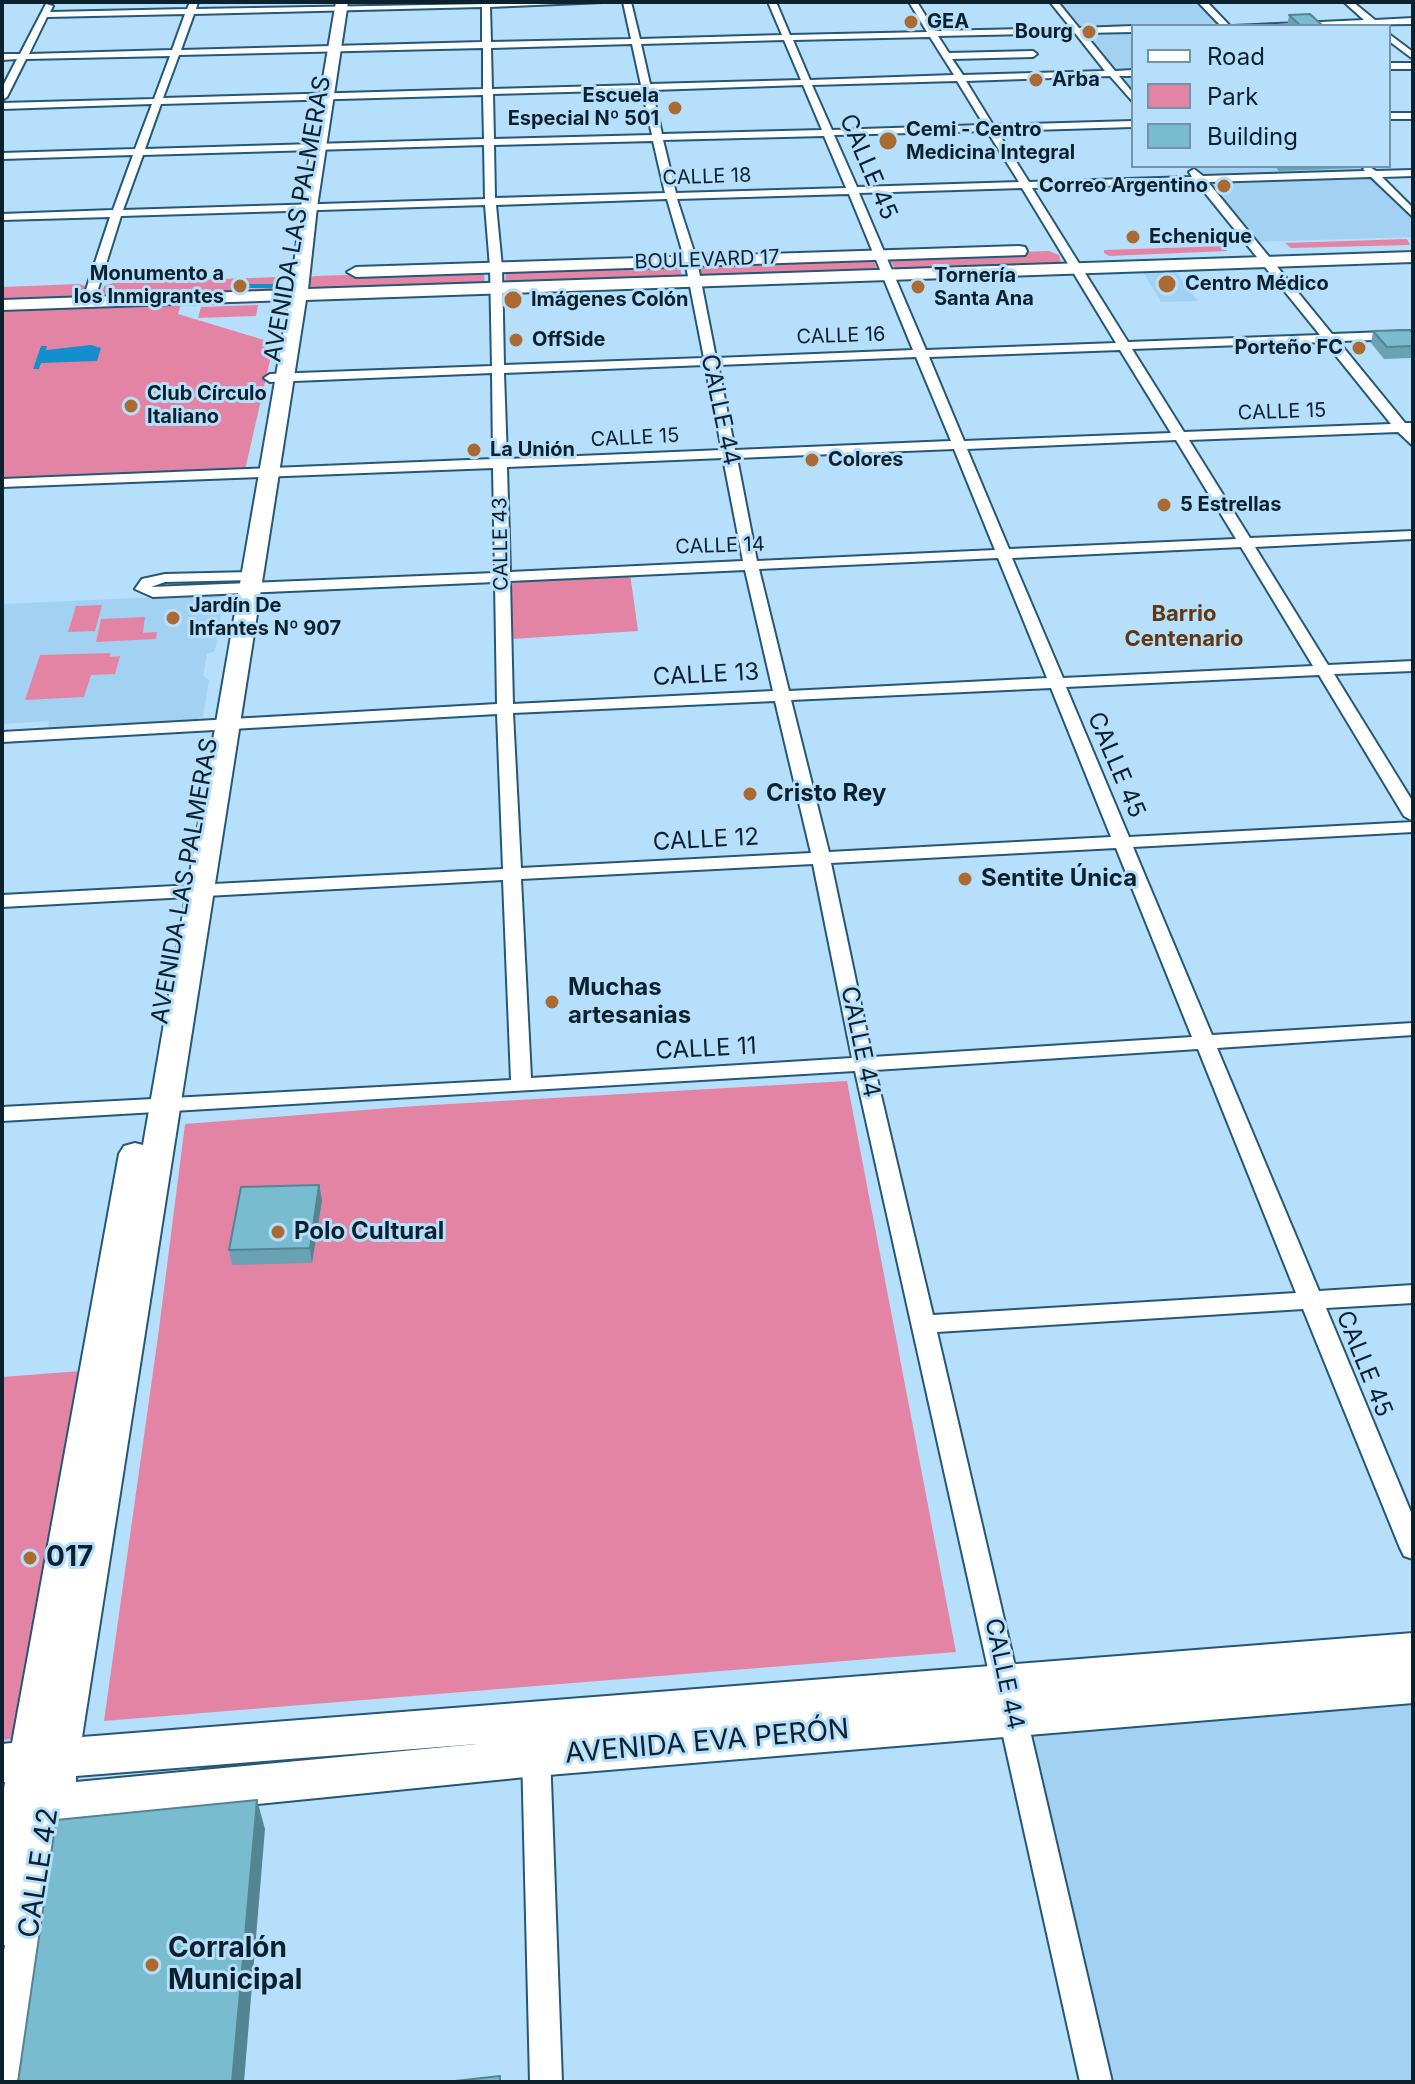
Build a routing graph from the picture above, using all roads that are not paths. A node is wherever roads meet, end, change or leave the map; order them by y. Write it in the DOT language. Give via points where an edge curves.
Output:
graph roads {
  1 [pos="51,2"];
  2 [pos="599,2"];
  3 [pos="627,2"];
  4 [pos="772,2"];
  5 [pos="913,2"];
  6 [pos="1054,2"];
  7 [pos="1202,2"];
  8 [pos="1348,2"];
  9 [pos="486,3"];
  10 [pos="338,5"];
  11 [pos="193,7"];
  12 [pos="44,15"];
  13 [pos="1413,21"];
  14 [pos="1224,24"];
  15 [pos="1374,24"];
  16 [pos="1131,29"];
  17 [pos="1077,30"];
  18 [pos="1017,32"];
  19 [pos="934,34"];
  20 [pos="786,38"];
  21 [pos="1391,39"];
  22 [pos="636,42"];
  23 [pos="486,46"];
  24 [pos="330,50"];
  25 [pos="174,54"];
  26 [pos="1033,54"];
  27 [pos="946,56"];
  28 [pos="1413,56"];
  29 [pos="2,57"];
  30 [pos="24,57"];
  31 [pos="1391,66"];
  32 [pos="1413,66"];
  33 [pos="1131,73"];
  34 [pos="1112,74"];
  35 [pos="1051,76"];
  36 [pos="960,78"];
  37 [pos="806,82"];
  38 [pos="646,87"];
  39 [pos="488,91"];
  40 [pos="324,96"];
  41 [pos="2,97"];
  42 [pos="1131,97"];
  43 [pos="158,101"];
  44 [pos="2,106"];
  45 [pos="1391,116"];
  46 [pos="1413,116"];
  47 [pos="1131,124"];
  48 [pos="990,128"];
  49 [pos="827,133"];
  50 [pos="658,138"];
  51 [pos="489,143"];
  52 [pos="314,148"];
  53 [pos="139,152"];
  54 [pos="2,156"];
  55 [pos="1191,168"];
  56 [pos="1369,170"];
  57 [pos="1413,173"];
  58 [pos="1200,179"];
  59 [pos="1025,185"];
  60 [pos="851,190"];
  61 [pos="671,196"];
  62 [pos="490,202"];
  63 [pos="304,208"];
  64 [pos="117,213"];
  65 [pos="1413,214"];
  66 [pos="2,217"];
  67 [pos="1057,250"];
  68 [pos="880,254"];
  69 [pos="1413,257"];
  70 [pos="691,261"];
  71 [pos="1266,263"];
  72 [pos="496,267"];
  73 [pos="1078,270"];
  74 [pos="888,276"];
  75 [pos="301,280"];
  76 [pos="695,282"];
  77 [pos="495,289"];
  78 [pos="88,302"];
  79 [pos="2,305"];
  80 [pos="1413,335"];
  81 [pos="1326,338"];
  82 [pos="1124,346"];
  83 [pos="920,353"];
  84 [pos="710,361"];
  85 [pos="496,369"];
  86 [pos="277,378"];
  87 [pos="1407,427"];
  88 [pos="1179,436"];
  89 [pos="1413,442"];
  90 [pos="958,445"];
  91 [pos="730,453"];
  92 [pos="499,464"];
  93 [pos="262,472"];
  94 [pos="2,483"];
  95 [pos="1413,535"];
  96 [pos="1243,543"];
  97 [pos="1001,553"];
  98 [pos="751,565"];
  99 [pos="501,575"];
  100 [pos="243,583"];
  101 [pos="1413,666"];
  102 [pos="1323,670"];
  103 [pos="1055,682"];
  104 [pos="781,695"];
  105 [pos="505,710"];
  106 [pos="220,722"];
  107 [pos="2,737"];
  108 [pos="1413,816"];
  109 [pos="1413,827"];
  110 [pos="1123,843"];
  111 [pos="821,858"];
  112 [pos="511,875"];
  113 [pos="192,890"];
  114 [pos="2,901"];
  115 [pos="1413,1029"];
  116 [pos="1206,1042"];
  117 [pos="864,1065"];
  118 [pos="521,1086"];
  119 [pos="154,1105"];
  120 [pos="2,1114"];
  121 [pos="1413,1294"];
  122 [pos="1312,1301"];
  123 [pos="925,1324"];
  124 [pos="1413,1548"];
  125 [pos="1413,1651"];
  126 [pos="1413,1685"];
  127 [pos="1010,1700"];
  128 [pos="536,1738"];
  129 [pos="30,1761"];
  130 [pos="25,1806"];
  131 [pos="2,1924"];
  132 [pos="5,2082"];
  133 [pos="546,2082"];
  134 [pos="1096,2082"];
  1 -- 12 [label="street"];
  2 -- 9 [label="street"];
  3 -- 22 [label="street, CALLE 44"];
  4 -- 20 [label="street, CALLE 45"];
  5 -- 19 [label="street"];
  6 -- 17 [label="street"];
  7 -- 14 [label="street"];
  8 -- 15 [label="street"];
  9 -- 10 [label="street"];
  9 -- 23 [label="street, CALLE 43"];
  10 -- 11 [label="street"];
  10 -- 24 [label="main road, AVENIDA LAS PALMERAS"];
  11 -- 12 [label="street"];
  11 -- 25 [label="street"];
  12 -- 30 [label="street"];
  13 -- 15 [label="street"];
  16 -- 17 [label="street"];
  17 -- 18 [label="street"];
  17 -- 34 [label="street"];
  18 -- 19 [label="street"];
  18 -- 26 [label="street"];
  19 -- 20 [label="street"];
  19 -- 27 [label="street"];
  20 -- 22 [label="street"];
  20 -- 37 [label="street, CALLE 45"];
  21 -- 28 [label="street"];
  22 -- 23 [label="street"];
  22 -- 38 [label="street, CALLE 44"];
  23 -- 24 [label="street"];
  23 -- 39 [label="street, CALLE 43"];
  24 -- 25 [label="street"];
  24 -- 40 [label="main road, AVENIDA LAS PALMERAS"];
  25 -- 30 [label="street"];
  25 -- 43 [label="street"];
  26 -- 27 [label="street"];
  26 -- 35 [label="street"];
  27 -- 36 [label="street"];
  29 -- 30 [label="street"];
  30 -- 41 [label="street"];
  31 -- 32 [label="street"];
  33 -- 34 [label="street"];
  34 -- 35 [label="street"];
  34 -- 42 [label="street"];
  35 -- 36 [label="street"];
  36 -- 37 [label="street"];
  36 -- 48 [label="street"];
  37 -- 38 [label="street"];
  37 -- 49 [label="street, CALLE 45"];
  38 -- 39 [label="street"];
  38 -- 50 [label="street, CALLE 44"];
  39 -- 40 [label="street"];
  39 -- 51 [label="street, CALLE 43"];
  40 -- 43 [label="street"];
  40 -- 52 [label="main road, AVENIDA LAS PALMERAS"];
  43 -- 44 [label="street"];
  43 -- 53 [label="street"];
  45 -- 46 [label="street"];
  47 -- 48 [label="street"];
  48 -- 49 [label="street"];
  48 -- 59 [label="street"];
  49 -- 50 [label="street"];
  49 -- 60 [label="street, CALLE 45"];
  50 -- 51 [label="street"];
  50 -- 61 [label="street, CALLE 44"];
  51 -- 52 [label="street"];
  51 -- 62 [label="street, CALLE 43"];
  52 -- 53 [label="street"];
  52 -- 63 [label="main road, AVENIDA LAS PALMERAS"];
  53 -- 54 [label="street"];
  53 -- 64 [label="street"];
  55 -- 58 [label="street"];
  56 -- 57 [label="street, CALLE 18"];
  56 -- 58 [label="street, CALLE 18"];
  56 -- 65 [label="street"];
  58 -- 59 [label="street, CALLE 18"];
  58 -- 71 [label="street"];
  59 -- 60 [label="street, CALLE 18"];
  59 -- 67 [label="street"];
  60 -- 61 [label="street, CALLE 18"];
  60 -- 68 [label="street, CALLE 45"];
  61 -- 62 [label="street, CALLE 18"];
  61 -- 70 [label="street, CALLE 44"];
  62 -- 63 [label="street, CALLE 18"];
  62 -- 72 [label="street, CALLE 43"];
  63 -- 64 [label="street, CALLE 18"];
  63 -- 75 [label="main road, AVENIDA LAS PALMERAS"];
  64 -- 66 [label="street, CALLE 18"];
  64 -- 78 [label="street"];
  67 -- 68 [label="main road, BOULEVARD 17"];
  67 -- 73 [label="street"];
  68 -- 70 [label="main road, BOULEVARD 17"];
  68 -- 74 [label="street, CALLE 45"];
  69 -- 71 [label="main road, BOULEVARD 17"];
  70 -- 72 [label="main road, BOULEVARD 17"];
  70 -- 76 [label="street, CALLE 44"];
  71 -- 73 [label="main road, BOULEVARD 17"];
  71 -- 81 [label="street"];
  72 -- 75 [label="main road, BOULEVARD 17"];
  72 -- 77 [label="street, CALLE 43"];
  73 -- 74 [label="main road, BOULEVARD 17"];
  73 -- 82 [label="street"];
  74 -- 76 [label="main road, BOULEVARD 17"];
  74 -- 83 [label="street, CALLE 45"];
  75 -- 77 [label="main road, BOULEVARD 17"];
  75 -- 78 [label="main road, BOULEVARD 17"];
  75 -- 86 [label="main road, AVENIDA LAS PALMERAS"];
  76 -- 77 [label="main road, BOULEVARD 17"];
  76 -- 84 [label="street, CALLE 44"];
  77 -- 85 [label="street, CALLE 43"];
  78 -- 79 [label="main road, BOULEVARD 17"];
  80 -- 81 [label="street, CALLE 16"];
  81 -- 82 [label="street, CALLE 16"];
  81 -- 87 [label="street"];
  82 -- 83 [label="street, CALLE 16"];
  82 -- 88 [label="street"];
  83 -- 84 [label="street, CALLE 16"];
  83 -- 90 [label="street, CALLE 45"];
  84 -- 85 [label="street, CALLE 16"];
  84 -- 91 [label="street, CALLE 44"];
  85 -- 86 [label="street, CALLE 16"];
  85 -- 92 [label="street, CALLE 43"];
  86 -- 93 [label="main road, AVENIDA LAS PALMERAS"];
  87 -- 88 [label="street, CALLE 15"];
  87 -- 89 [label="street"];
  88 -- 90 [label="street, CALLE 15"];
  88 -- 96 [label="street"];
  90 -- 91 [label="street, CALLE 15"];
  90 -- 97 [label="street, CALLE 45"];
  91 -- 92 [label="street, CALLE 15"];
  91 -- 98 [label="street, CALLE 44"];
  92 -- 93 [label="street, CALLE 15"];
  92 -- 99 [label="street, CALLE 43"];
  93 -- 94 [label="street, CALLE 15"];
  93 -- 100 [label="main road, AVENIDA LAS PALMERAS"];
  95 -- 96 [label="street, CALLE 14"];
  96 -- 97 [label="street, CALLE 14"];
  96 -- 102 [label="street"];
  97 -- 98 [label="street, CALLE 14"];
  97 -- 103 [label="street, CALLE 45"];
  98 -- 99 [label="street, CALLE 14"];
  98 -- 104 [label="street, CALLE 44"];
  99 -- 100 [label="street, CALLE 14"];
  99 -- 105 [label="street, CALLE 43"];
  100 -- 100 [label="street, CALLE 14" via="165,578 147,582 142,589 153,593"];
  100 -- 106 [label="main road, AVENIDA LAS PALMERAS"];
  101 -- 102 [label="street, CALLE 13"];
  102 -- 103 [label="street, CALLE 13"];
  102 -- 108 [label="street"];
  103 -- 104 [label="street, CALLE 13"];
  103 -- 110 [label="street, CALLE 45"];
  104 -- 105 [label="street, CALLE 13"];
  104 -- 111 [label="street, CALLE 44"];
  105 -- 106 [label="street, CALLE 13"];
  105 -- 112 [label="street, CALLE 43"];
  106 -- 107 [label="street, CALLE 13"];
  106 -- 113 [label="main road, AVENIDA LAS PALMERAS"];
  109 -- 110 [label="street, CALLE 12"];
  110 -- 111 [label="street, CALLE 12"];
  110 -- 116 [label="street, CALLE 45"];
  111 -- 112 [label="street, CALLE 12"];
  111 -- 117 [label="street, CALLE 44"];
  112 -- 113 [label="street, CALLE 12"];
  112 -- 118 [label="street, CALLE 43"];
  113 -- 114 [label="street, CALLE 12"];
  113 -- 119 [label="main road, AVENIDA LAS PALMERAS"];
  115 -- 116 [label="street, CALLE 11"];
  116 -- 117 [label="street, CALLE 11"];
  116 -- 122 [label="street, CALLE 45"];
  117 -- 118 [label="street, CALLE 11"];
  117 -- 123 [label="street, CALLE 44"];
  118 -- 119 [label="street, CALLE 11"];
  119 -- 120 [label="street, CALLE 11"];
  119 -- 129 [label="main road, AVENIDA LAS PALMERAS"];
  121 -- 122 [label="street"];
  122 -- 123 [label="street"];
  122 -- 124 [label="street, CALLE 45"];
  123 -- 127 [label="street, CALLE 44"];
  125 -- 127 [label="main road, AVENIDA EVA PERÓN"];
  126 -- 127 [label="main road, AVENIDA EVA PERÓN"];
  127 -- 128 [label="main road, AVENIDA EVA PERÓN"];
  127 -- 134 [label="street, CALLE 44"];
  128 -- 129 [label="main road, AVENIDA EVA PERÓN"];
  128 -- 130 [label="main road, AVENIDA EVA PERÓN" via="393,1773"];
  128 -- 133 [label="street"];
  129 -- 130 [label="main road, CALLE 42"];
  130 -- 131 [label="main road, CALLE 42"];
  130 -- 132 [label="main road, CALLE 42"];
}
